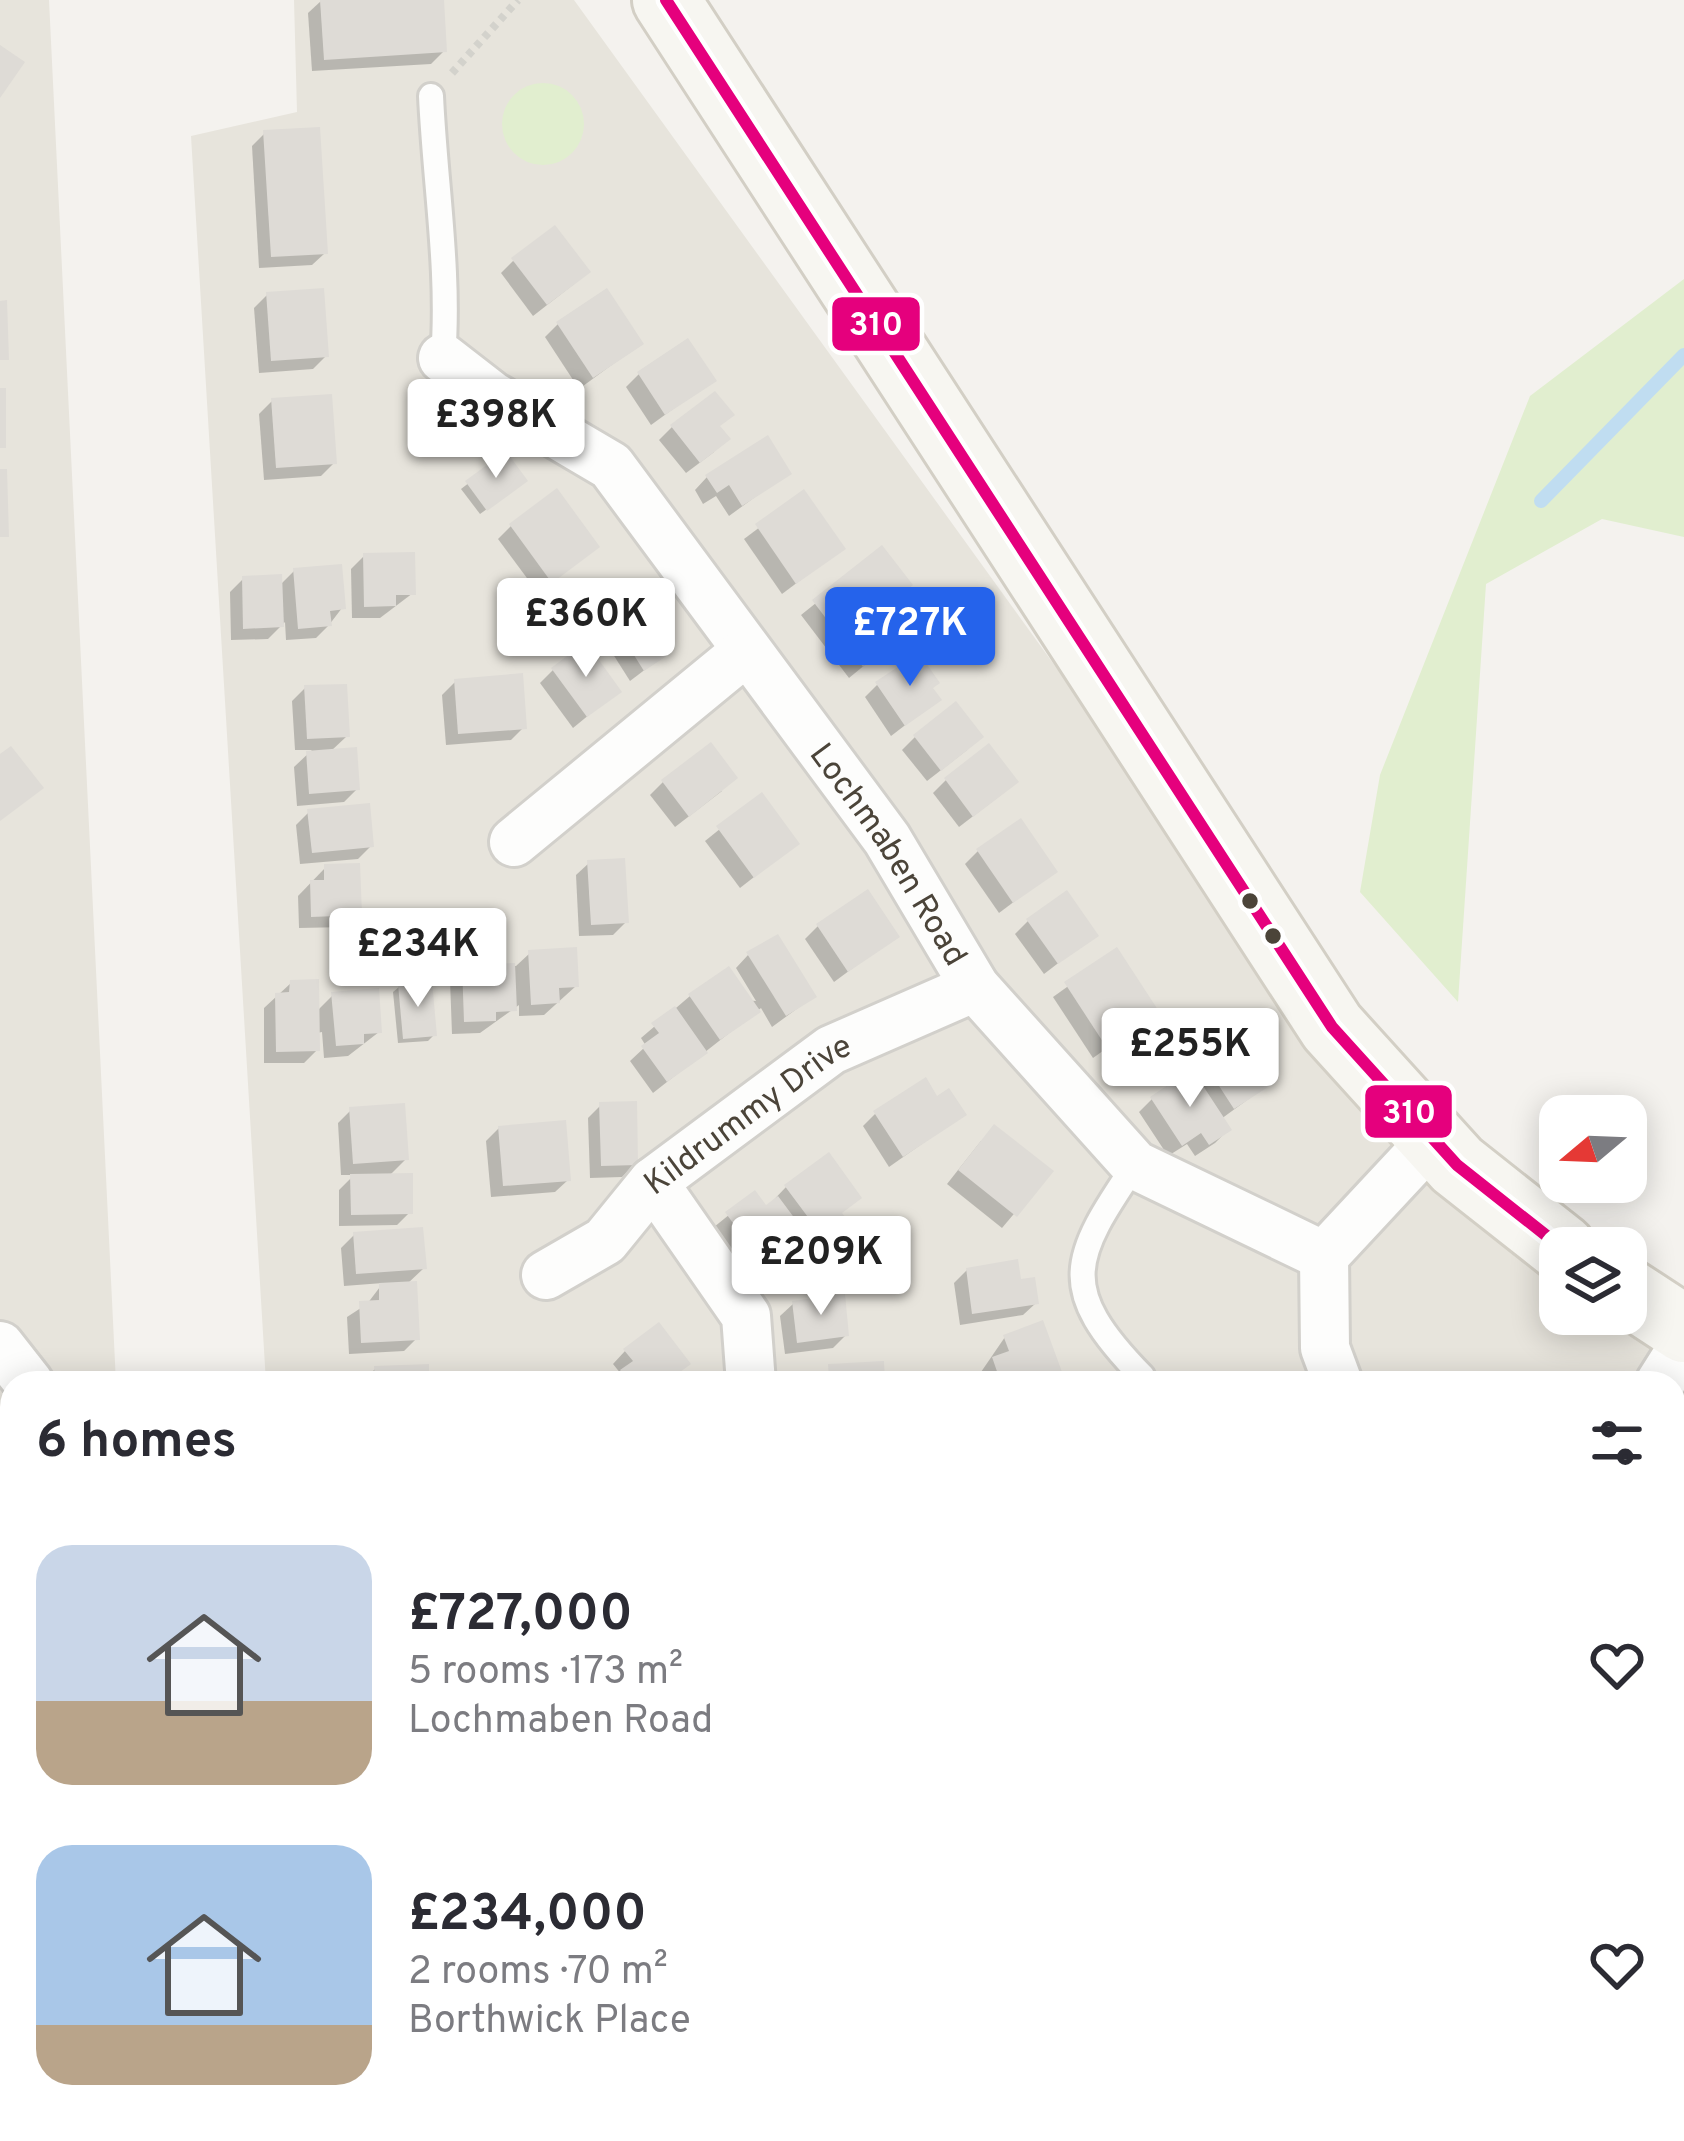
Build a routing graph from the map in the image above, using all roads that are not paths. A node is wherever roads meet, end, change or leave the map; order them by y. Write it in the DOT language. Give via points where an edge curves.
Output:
graph roads {
  1 [pos="666,0"];
  2 [pos="430,96"];
  3 [pos="443,358"];
  4 [pos="745,652"];
  5 [pos="514,842"];
  6 [pos="975,987"];
  7 [pos="1433,1139"];
  8 [pos="1136,1165"];
  9 [pos="652,1182"];
  10 [pos="1539,1230"];
  11 [pos="1324,1256"];
  12 [pos="546,1275"];
  13 [pos="1647,1305"];
  14 [pos="1684,1329"];
  15 [pos="1684,1345"];
  16 [pos="0,1346"];
  17 [pos="20,1371"];
  18 [pos="750,1371"];
  19 [pos="1137,1371"];
  20 [pos="1334,1371"];
  21 [pos="1668,1371"];
  1 -- 7 [label="main road" via="1332,1027"];
  2 -- 3 [label="lane" via="449,291"];
  3 -- 4 [label="street, Lochmaben Road" via="610,466"];
  4 -- 5 [label="street"];
  4 -- 6 [label="street, Lochmaben Road" via="886,839"];
  6 -- 8 [label="street, Lochmaben Road"];
  6 -- 9 [label="street, Kildrummy Drive" via="831,1050"];
  7 -- 10 [label="main road"];
  7 -- 11 [label="street"];
  8 -- 11 [label="street, Lochmaben Road"];
  8 -- 19 [label="lane" via="1080,1256 1102,1335"];
  9 -- 12 [label="street, Kildrummy Drive" via="605,1241"];
  9 -- 18 [label="street" via="746,1316"];
  11 -- 20 [label="street" via="1325,1348"];
  13 -- 14 [label="main road"];
  15 -- 21 [label="street"];
  16 -- 17 [label="street"];
}
